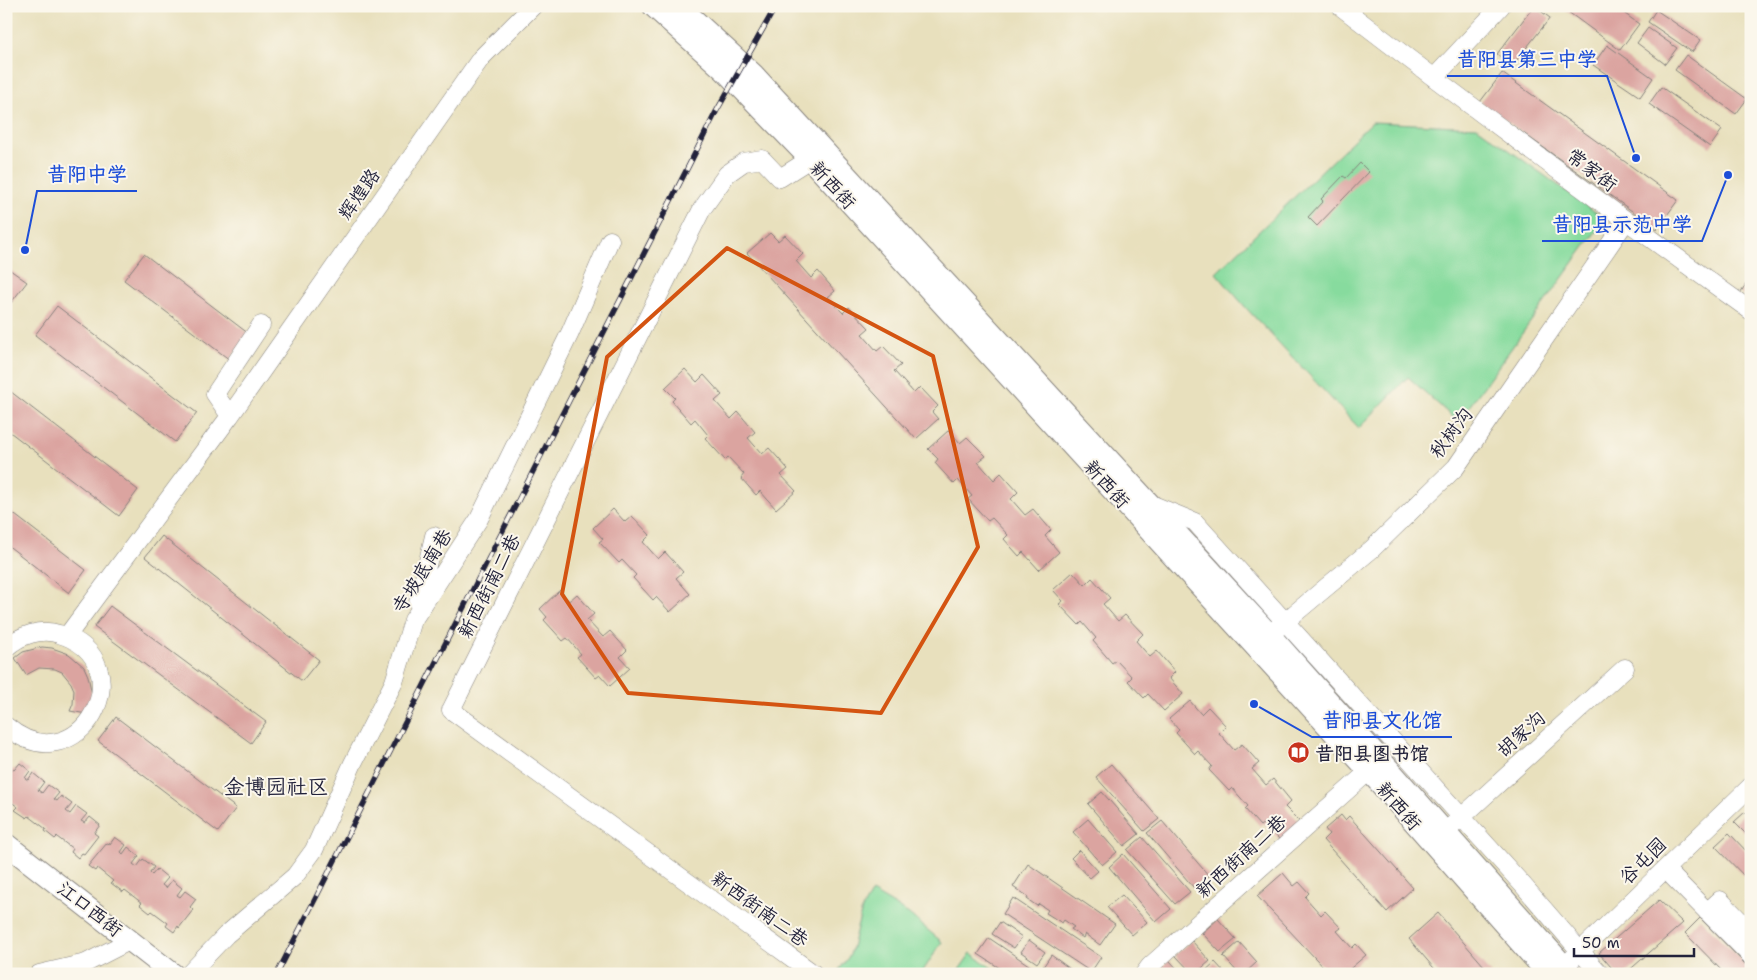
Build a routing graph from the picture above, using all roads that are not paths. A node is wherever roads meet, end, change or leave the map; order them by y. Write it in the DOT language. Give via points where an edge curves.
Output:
graph roads {
  1 [pos="533,6"];
  2 [pos="653,6"];
  3 [pos="679,6"];
  4 [pos="1340,6"];
  5 [pos="1501,6"];
  6 [pos="1434,78"];
  7 [pos="810,159"];
  8 [pos="1626,221"];
  9 [pos="610,240"];
  10 [pos="1751,311"];
  11 [pos="261,325"];
  12 [pos="230,416"];
  13 [pos="434,536"];
  14 [pos="413,620"];
  15 [pos="1277,629"];
  16 [pos="67,636"];
  17 [pos="6,648"];
  18 [pos="1625,668"];
  19 [pos="6,726"];
  20 [pos="1369,771"];
  21 [pos="1751,786"];
  22 [pos="1461,817"];
  23 [pos="1445,832"];
  24 [pos="6,844"];
  25 [pos="1665,868"];
  26 [pos="1707,912"];
  27 [pos="1751,932"];
  28 [pos="131,940"];
  29 [pos="1580,951"];
  30 [pos="1751,956"];
  31 [pos="1552,971"];
  32 [pos="40,974"];
  33 [pos="174,974"];
  34 [pos="189,974"];
  35 [pos="814,974"];
  36 [pos="1144,974"];
  37 [pos="1600,974"];
  1 -- 12 [label="street, 辉煌路" via="481,58"];
  2 -- 7 [label="main road, 新西街" via="726,71"];
  3 -- 15 [label="main road, 新西街" via="754,75 1149,503"];
  4 -- 6 [label="street, 常家街"];
  5 -- 6 [label="street"];
  6 -- 8 [label="street, 常家街"];
  7 -- 20 [label="main road, 新西街"];
  7 -- 35 [label="street, 新西街南二巷" via="780,178 762,158 744,162 727,174 702,209 451,710"];
  8 -- 10 [label="street, 常家街"];
  8 -- 15 [label="street, 秋树沟" via="1456,467 1372,548"];
  9 -- 14 [label="street, 寺坡底南巷" via="570,333 479,519"];
  11 -- 12 [label="street" via="215,394"];
  12 -- 16 [label="street, 辉煌路"];
  13 -- 14 [label="street"];
  14 -- 34 [label="street, 寺坡底南巷" via="394,682 314,850 295,876 226,935"];
  15 -- 22 [label="street"];
  15 -- 23 [label="main road, 新西街"];
  16 -- 17 [label="street" via="55,632 32,633"];
  16 -- 19 [label="street" via="78,641 99,670 101,694 93,716 77,733 58,741 26,738"];
  18 -- 22 [label="street, 胡家沟"];
  20 -- 31 [label="main road, 新西街"];
  20 -- 36 [label="street, 新西街南二巷"];
  21 -- 25 [label="street, 谷屯园"];
  22 -- 23 [label="street, 胡家沟"];
  22 -- 29 [label="street"];
  23 -- 31 [label="main road, 新西街"];
  24 -- 28 [label="main road, 江口西街"];
  25 -- 26 [label="street"];
  25 -- 29 [label="street, 谷屯园"];
  26 -- 27 [label="street" via="1720,900"];
  26 -- 30 [label="street"];
  28 -- 32 [label="street" via="86,963"];
  28 -- 33 [label="main road, 江口西街"];
  29 -- 31 [label="street, 谷屯园"];
  29 -- 37 [label="street"];
}
